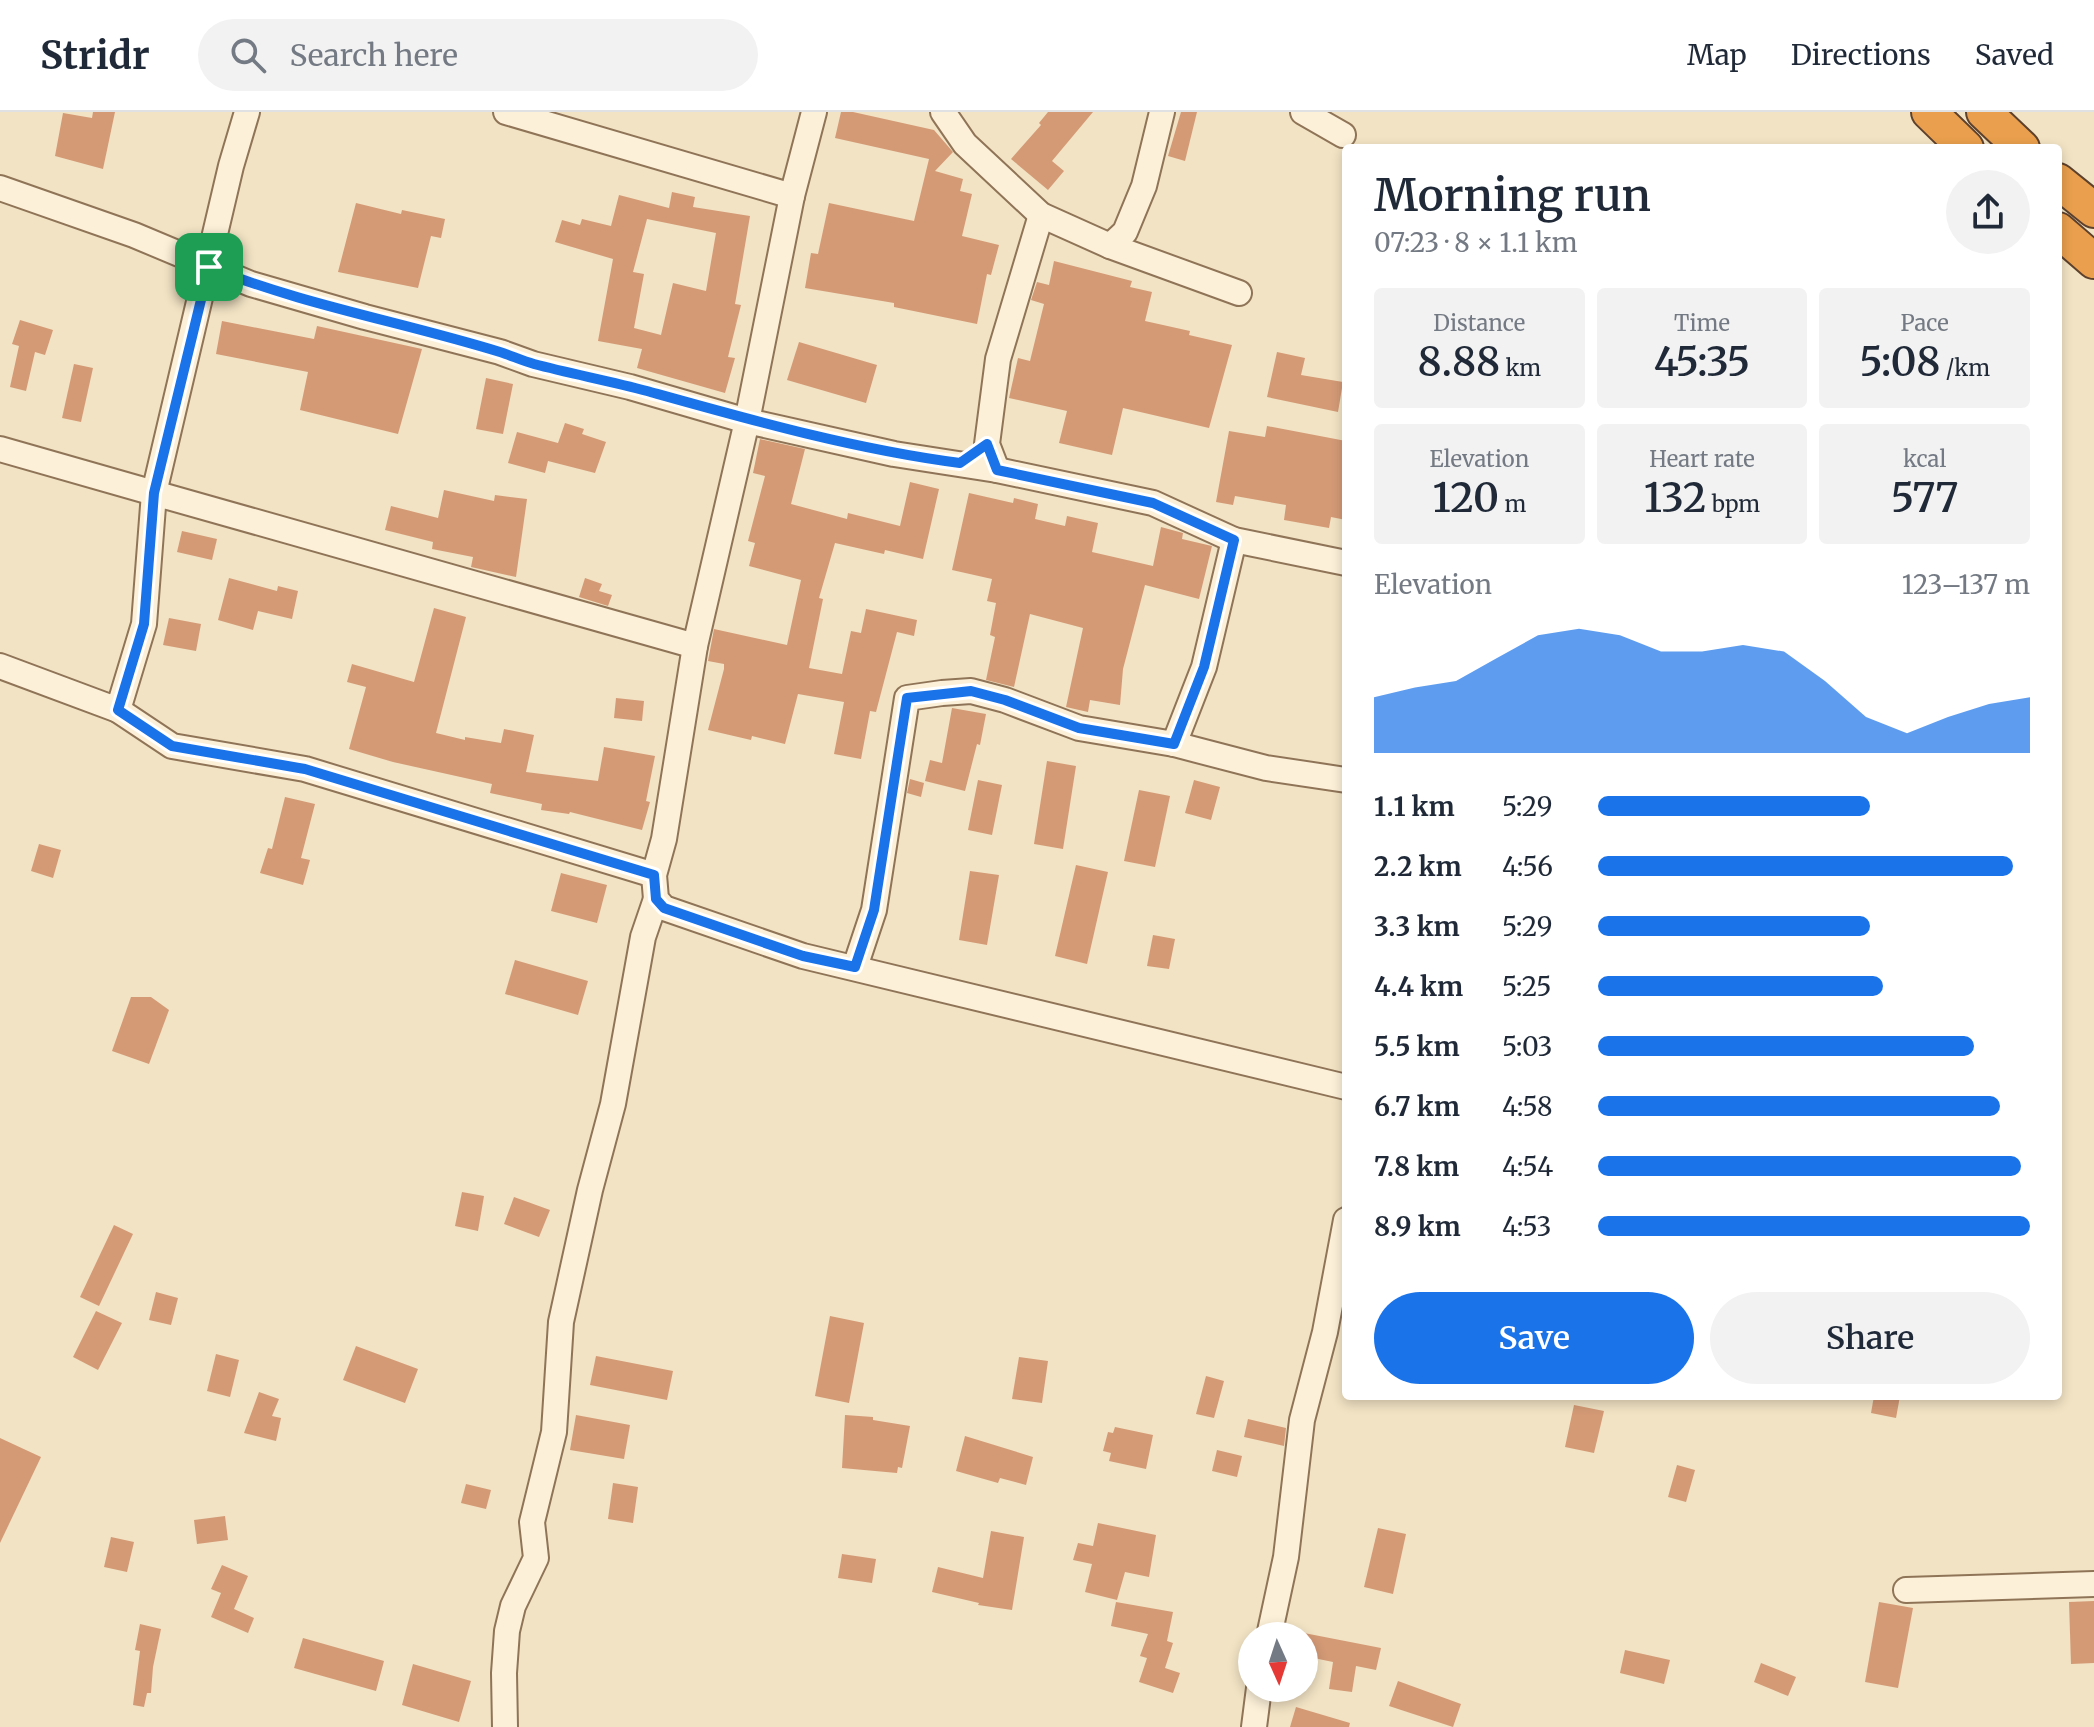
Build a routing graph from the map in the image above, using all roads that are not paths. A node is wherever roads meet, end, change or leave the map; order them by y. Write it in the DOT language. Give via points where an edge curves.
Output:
graph roads {
  1 [pos="247,112"];
  2 [pos="506,112"];
  3 [pos="814,112"];
  4 [pos="943,112"];
  5 [pos="1162,112"];
  6 [pos="1303,112"];
  7 [pos="1929,112"];
  8 [pos="1984,112"];
  9 [pos="1343,135"];
  10 [pos="1962,144"];
  11 [pos="2018,144"];
  12 [pos="2062,184"];
  13 [pos="0,188"];
  14 [pos="792,196"];
  15 [pos="2094,210"];
  16 [pos="1041,215"];
  17 [pos="2062,233"];
  18 [pos="1110,246"];
  19 [pos="2094,261"];
  20 [pos="209,267"];
  21 [pos="1239,293"];
  22 [pos="747,421"];
  23 [pos="987,444"];
  24 [pos="0,449"];
  25 [pos="960,463"];
  26 [pos="997,470"];
  27 [pos="154,493"];
  28 [pos="1234,540"];
  29 [pos="1342,562"];
  30 [pos="695,646"];
  31 [pos="0,666"];
  32 [pos="118,710"];
  33 [pos="1174,744"];
  34 [pos="1342,779"];
  35 [pos="655,887"];
  36 [pos="855,967"];
  37 [pos="1342,1086"];
  38 [pos="1342,1241"];
  39 [pos="2094,1584"];
  40 [pos="1906,1590"];
  41 [pos="1272,1622"];
  42 [pos="1257,1702"];
  43 [pos="505,1727"];
  44 [pos="1254,1727"];
  1 -- 20 [label="street"];
  2 -- 14 [label="street"];
  3 -- 14 [label="street"];
  4 -- 16 [label="street" via="965,144"];
  5 -- 18 [label="street" via="1144,186 1125,232"];
  6 -- 9 [label="street"];
  7 -- 10 [label="highway"];
  8 -- 11 [label="highway"];
  12 -- 15 [label="highway"];
  13 -- 20 [label="street"];
  14 -- 22 [label="street"];
  16 -- 18 [label="street"];
  16 -- 23 [label="street" via="998,359"];
  17 -- 19 [label="highway"];
  18 -- 21 [label="street"];
  20 -- 22 [label="street" via="365,317"];
  20 -- 27 [label="street"];
  22 -- 25 [label="street"];
  22 -- 30 [label="street"];
  23 -- 25 [label="street"];
  23 -- 26 [label="street"];
  24 -- 27 [label="street"];
  25 -- 26 [label="street"];
  26 -- 28 [label="street" via="1153,503"];
  27 -- 30 [label="street"];
  27 -- 32 [label="street" via="144,624"];
  28 -- 29 [label="street"];
  28 -- 33 [label="street" via="1204,667"];
  30 -- 35 [label="street"];
  31 -- 32 [label="street"];
  32 -- 35 [label="street" via="172,746 305,769"];
  33 -- 34 [label="street" via="1266,768"];
  33 -- 36 [label="street" via="1079,728 971,691 907,698 874,910"];
  35 -- 36 [label="street" via="664,908 803,956"];
  35 -- 43 [label="street" via="613,1104 561,1322 554,1432 532,1522 536,1558 507,1631"];
  36 -- 37 [label="street"];
  38 -- 41 [label="street" via="1302,1420 1286,1557"];
  39 -- 40 [label="street"];
  42 -- 44 [label="street"];
}
